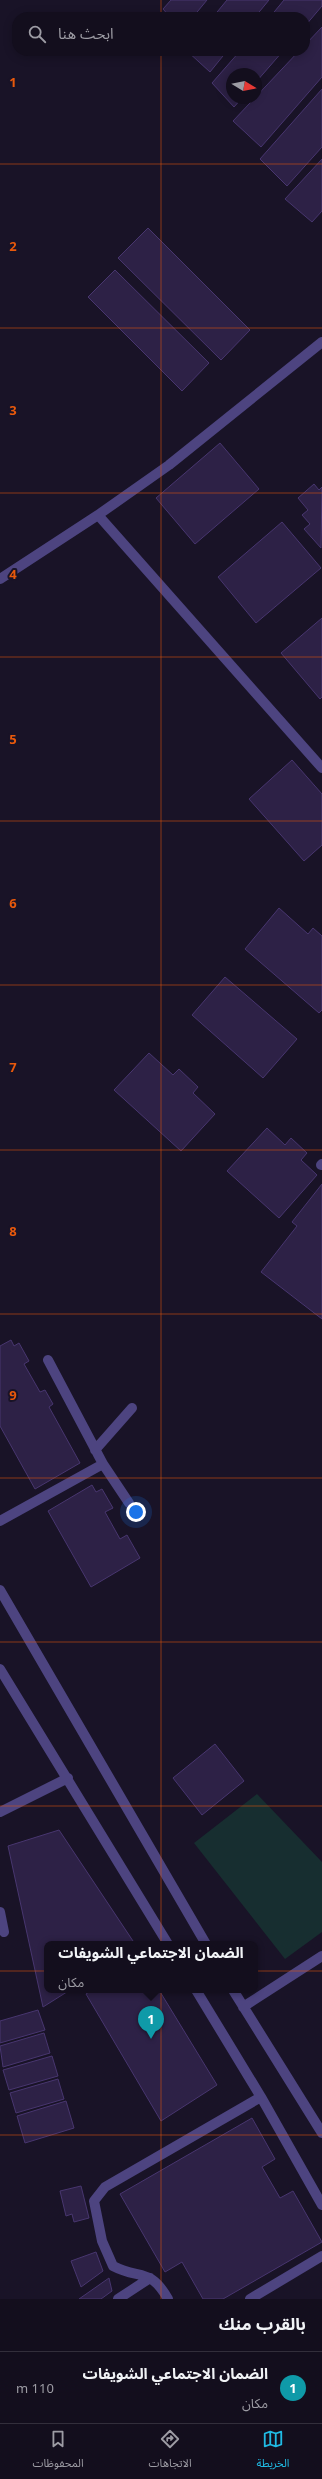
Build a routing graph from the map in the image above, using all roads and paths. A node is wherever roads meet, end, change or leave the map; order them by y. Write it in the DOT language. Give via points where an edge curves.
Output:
graph roads {
  1 [pos="322,342"];
  2 [pos="98,515"];
  3 [pos="0,579"];
  4 [pos="322,768"];
  5 [pos="48,1360"];
  6 [pos="132,1408"];
  7 [pos="95,1450"];
  8 [pos="103,1464"];
  9 [pos="129,1503"];
  10 [pos="0,1521"];
  11 [pos="0,1590"];
  12 [pos="0,1669"];
  13 [pos="68,1778"];
  14 [pos="0,1812"];
  15 [pos="0,1912"];
  16 [pos="4,1932"];
  17 [pos="166,1941"];
  18 [pos="204,1941"];
  19 [pos="322,1956"];
  20 [pos="198,1993"];
  21 [pos="235,1993"];
  22 [pos="243,2007"];
  23 [pos="261,2097"];
  24 [pos="322,2133"];
  25 [pos="322,2205"];
  26 [pos="322,2256"];
  27 [pos="150,2278"];
  28 [pos="118,2299"];
  29 [pos="168,2299"];
  30 [pos="250,2299"];
  1 -- 2 [label="street" via="170,465"];
  2 -- 3 [label="street"];
  2 -- 4 [label="street"];
  5 -- 7 [label="street"];
  6 -- 7 [label="street"];
  7 -- 8 [label="street"];
  8 -- 9 [label="street"];
  8 -- 10 [label="street"];
  11 -- 18 [label="street"];
  12 -- 13 [label="street"];
  13 -- 14 [label="street"];
  13 -- 17 [label="street"];
  15 -- 16 [label="street"];
  19 -- 22 [label="street"];
  20 -- 23 [label="street"];
  21 -- 22 [label="street"];
  22 -- 24 [label="street"];
  23 -- 25 [label="street"];
  23 -- 27 [label="street" via="105,2187 94,2201 102,2241 113,2266 128,2273 142,2273"];
  26 -- 30 [label="street"];
  27 -- 28 [label="street"];
  27 -- 29 [label="street" via="159,2283"];
}
